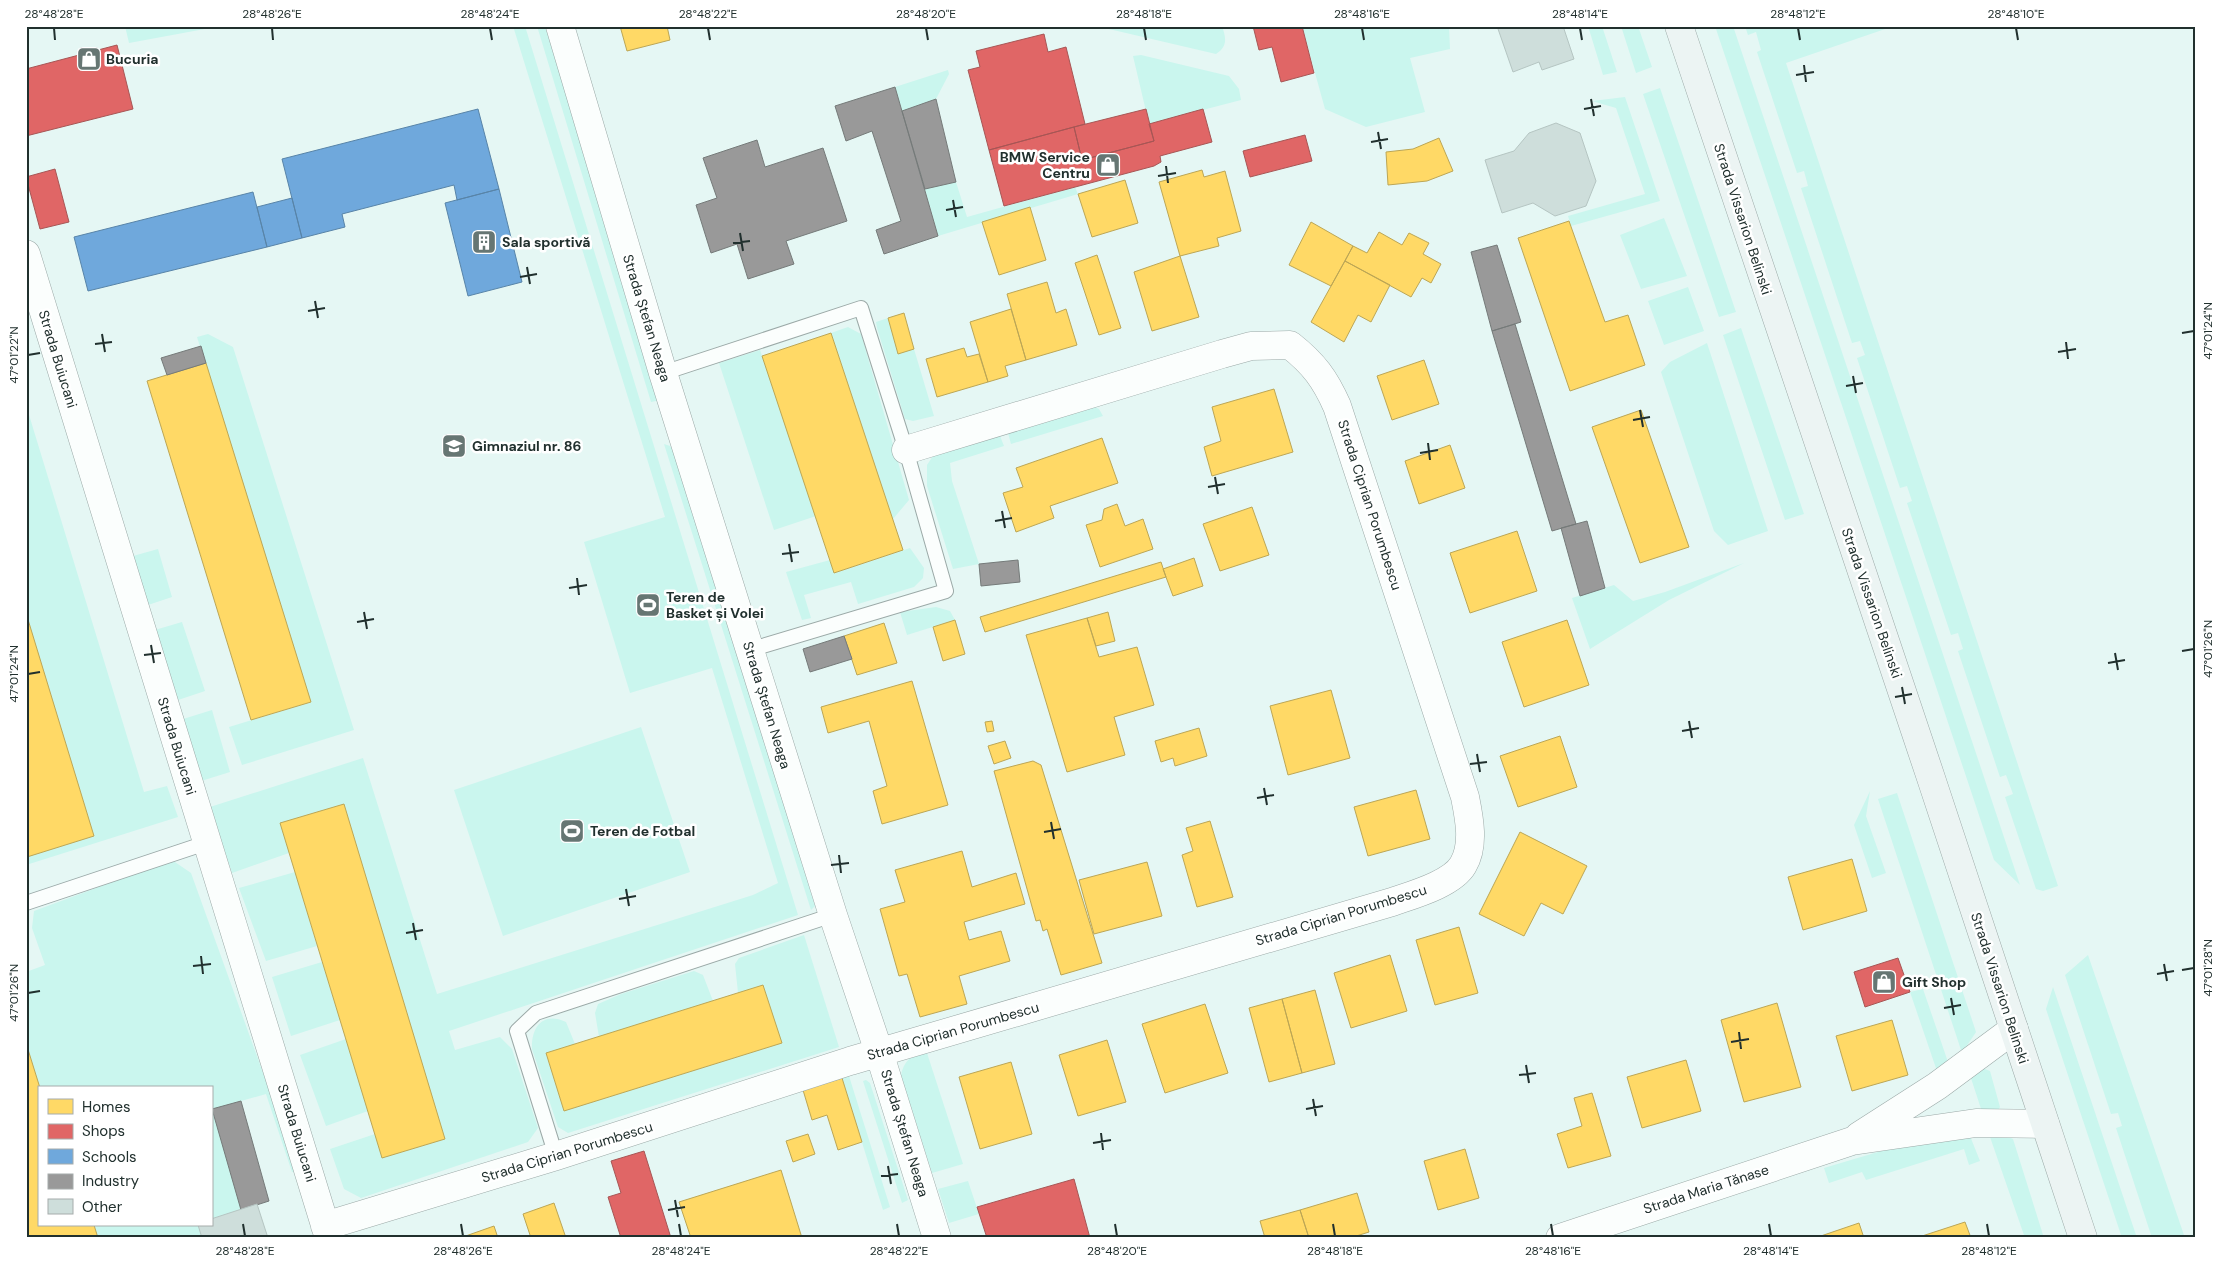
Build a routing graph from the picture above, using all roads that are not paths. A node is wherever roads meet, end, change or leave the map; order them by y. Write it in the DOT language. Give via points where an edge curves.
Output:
graph roads {
  1 [pos="560,26"];
  2 [pos="1679,26"];
  3 [pos="26,254"];
  4 [pos="32,295"];
  5 [pos="663,373"];
  6 [pos="906,450"];
  7 [pos="749,650"];
  8 [pos="206,843"];
  9 [pos="26,904"];
  10 [pos="832,915"];
  11 [pos="2014,1029"];
  12 [pos="879,1052"];
  13 [pos="2045,1124"];
  14 [pos="1852,1140"];
  15 [pos="556,1156"];
  16 [pos="327,1232"];
  17 [pos="937,1238"];
  18 [pos="1560,1238"];
  19 [pos="2083,1238"];
  1 -- 5 [label="street, Strada Ștefan Neaga"];
  2 -- 11 [label="main road, Strada Vissarion Belinski"];
  3 -- 4 [label="street, Strada Buiucani"];
  4 -- 8 [label="street, Strada Buiucani"];
  5 -- 6 [label="lane" via="861,308"];
  5 -- 7 [label="street, Strada Ștefan Neaga"];
  6 -- 7 [label="lane" via="946,591"];
  6 -- 12 [label="street, Strada Ciprian Porumbescu" via="1251,346 1290,345 1311,362 1327,383 1337,406 1465,797 1470,822 1463,865 1445,881 1419,892"];
  7 -- 10 [label="street, Strada Ștefan Neaga"];
  8 -- 9 [label="lane"];
  8 -- 16 [label="street, Strada Buiucani"];
  10 -- 12 [label="street, Strada Ștefan Neaga"];
  10 -- 15 [label="lane" via="536,1013 517,1031"];
  11 -- 13 [label="main road, Strada Vissarion Belinski"];
  11 -- 14 [label="street, Strada Maria Tănase" via="1937,1086"];
  12 -- 15 [label="street, Strada Ciprian Porumbescu"];
  12 -- 17 [label="street, Strada Ștefan Neaga"];
  13 -- 14 [label="street, Strada Maria Tănase" via="1976,1122"];
  13 -- 19 [label="main road, Strada Vissarion Belinski"];
  14 -- 18 [label="street, Strada Maria Tănase"];
  15 -- 16 [label="street, Strada Ciprian Porumbescu"];
}
